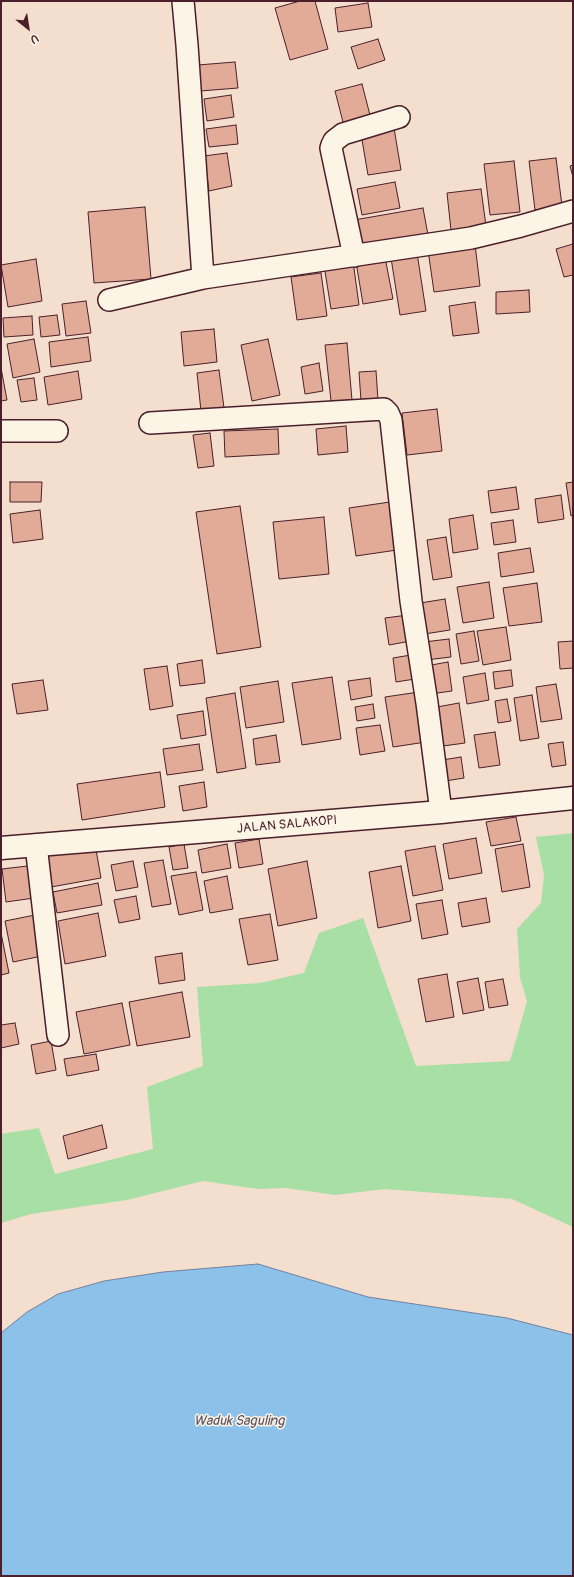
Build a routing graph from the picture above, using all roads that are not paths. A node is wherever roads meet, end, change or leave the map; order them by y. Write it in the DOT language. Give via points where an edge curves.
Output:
graph roads {
  1 [pos="183,1"];
  2 [pos="399,117"];
  3 [pos="573,211"];
  4 [pos="354,256"];
  5 [pos="203,278"];
  6 [pos="109,300"];
  7 [pos="150,423"];
  8 [pos="1,431"];
  9 [pos="57,431"];
  10 [pos="573,798"];
  11 [pos="441,812"];
  12 [pos="36,845"];
  13 [pos="1,848"];
  14 [pos="58,1035"];
  1 -- 5 [label="street"];
  2 -- 4 [label="street" via="343,134 334,141 331,148"];
  3 -- 4 [label="street" via="471,238"];
  4 -- 5 [label="street"];
  5 -- 6 [label="street"];
  7 -- 11 [label="street" via="384,409 388,413 391,420 407,572"];
  8 -- 9 [label="street"];
  10 -- 11 [label="street, JALAN SALAKOPI"];
  11 -- 12 [label="street, JALAN SALAKOPI"];
  12 -- 13 [label="street, JALAN SALAKOPI"];
  12 -- 14 [label="street"];
}
